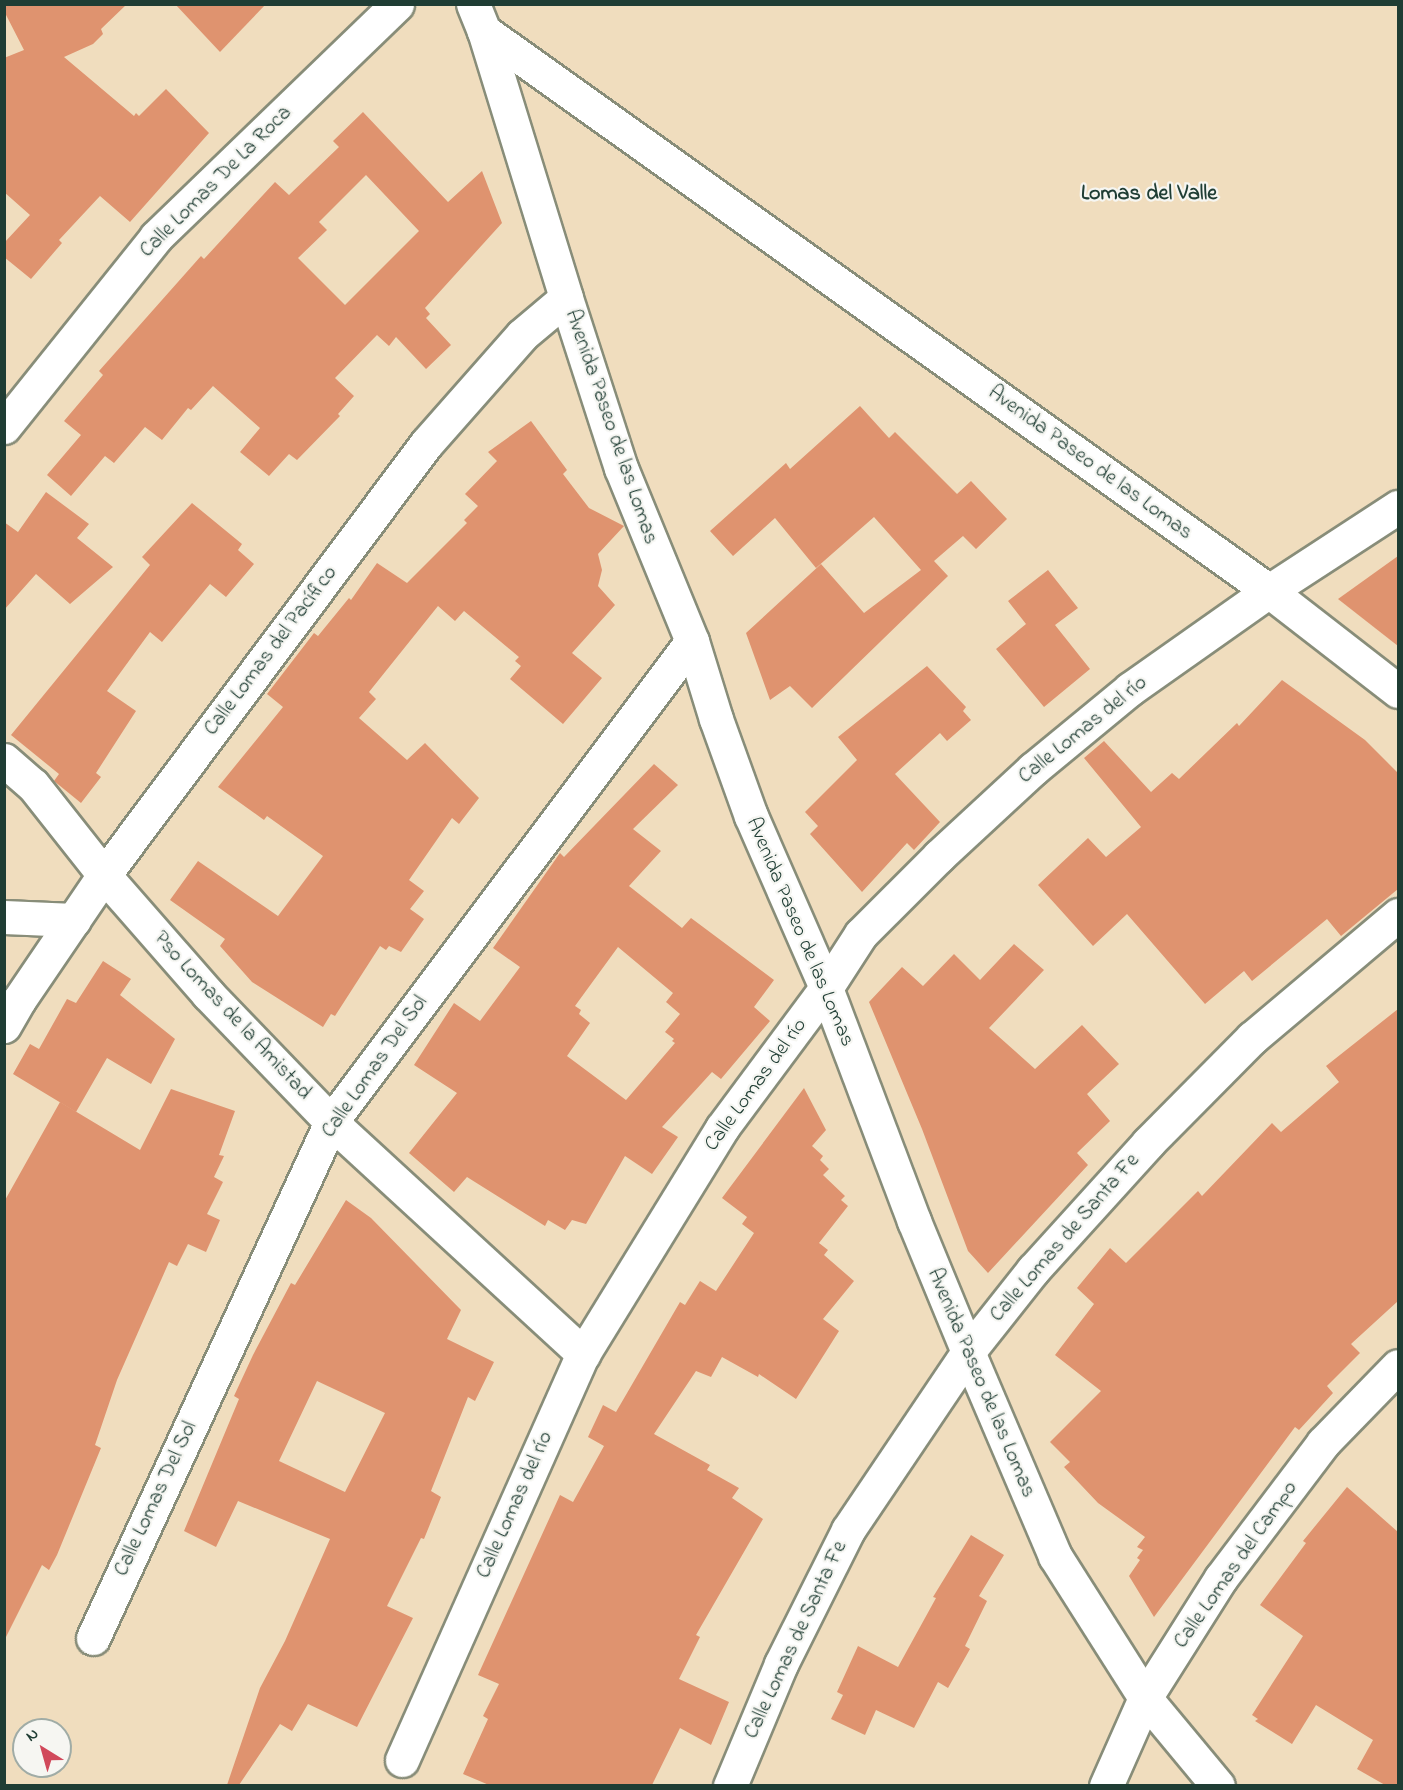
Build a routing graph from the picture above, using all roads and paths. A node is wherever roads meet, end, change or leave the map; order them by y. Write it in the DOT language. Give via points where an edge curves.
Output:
graph roads {
  1 [pos="397,4"];
  2 [pos="478,18"];
  3 [pos="566,298"];
  4 [pos="4,427"];
  5 [pos="1398,507"];
  6 [pos="1269,591"];
  7 [pos="692,641"];
  8 [pos="1398,691"];
  9 [pos="4,760"];
  10 [pos="104,875"];
  11 [pos="1398,915"];
  12 [pos="4,917"];
  13 [pos="74,920"];
  14 [pos="826,988"];
  15 [pos="4,1026"];
  16 [pos="331,1122"];
  17 [pos="968,1352"];
  18 [pos="583,1354"];
  19 [pos="1398,1366"];
  20 [pos="93,1638"];
  21 [pos="1145,1698"];
  22 [pos="402,1760"];
  23 [pos="730,1785"];
  24 [pos="1106,1785"];
  25 [pos="1218,1785"];
  1 -- 4 [label="street, Calle Lomas De La Roca" via="156,237"];
  2 -- 3 [label="street, Avenida Paseo de las Lomas"];
  2 -- 6 [label="street, Avenida Paseo de las Lomas"];
  3 -- 7 [label="street, Avenida Paseo de las Lomas" via="621,468"];
  3 -- 10 [label="street, Calle Lomas del Pacífico" via="522,334 426,444"];
  5 -- 6 [label="street, Calle Lomas del río"];
  6 -- 8 [label="street, Avenida Paseo de las Lomas"];
  6 -- 14 [label="street, Calle Lomas del río" via="1130,689 1033,769 861,934"];
  7 -- 14 [label="street, Avenida Paseo de las Lomas" via="751,816"];
  7 -- 16 [label="street, Calle Lomas Del Sol"];
  9 -- 10 [label="street, Pso Lomas de la Amistad" via="33,785"];
  10 -- 13 [label="street, Calle Lomas del Pacífico"];
  10 -- 16 [label="street, Pso Lomas de la Amistad" via="208,994"];
  11 -- 17 [label="street, Calle Lomas de Santa Fe" via="1252,1038 1156,1135 1033,1270"];
  12 -- 13 [label="street"];
  13 -- 15 [label="street, Calle Lomas del Pacífico"];
  14 -- 17 [label="street, Avenida Paseo de las Lomas"];
  14 -- 18 [label="street, Calle Lomas del río" via="722,1128"];
  16 -- 18 [label="street, Pso Lomas de la Amistad"];
  16 -- 20 [label="street, Calle Lomas Del Sol"];
  17 -- 21 [label="street, Avenida Paseo de las Lomas" via="1055,1556"];
  17 -- 23 [label="street, Calle Lomas de Santa Fe" via="848,1530 781,1664"];
  18 -- 22 [label="street, Calle Lomas del río"];
  19 -- 21 [label="street, Calle Lomas del Campo" via="1323,1443 1221,1578"];
  21 -- 24 [label="street, Calle Lomas del Campo"];
  21 -- 25 [label="street, Avenida Paseo de las Lomas"];
}
